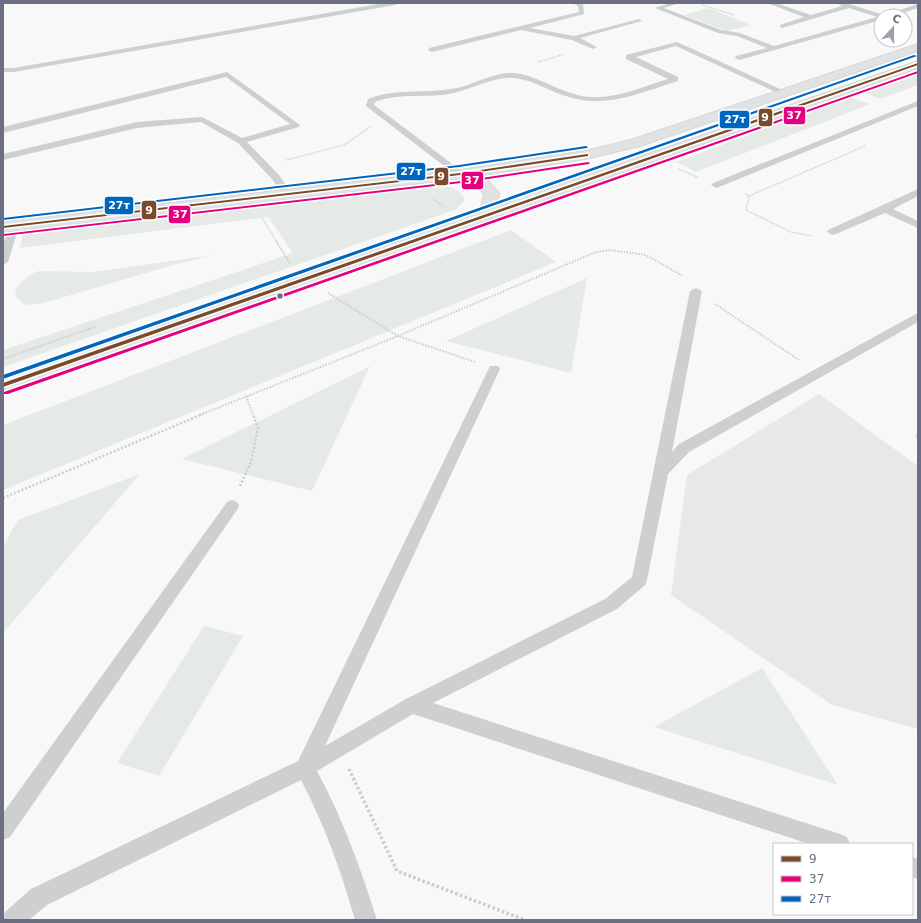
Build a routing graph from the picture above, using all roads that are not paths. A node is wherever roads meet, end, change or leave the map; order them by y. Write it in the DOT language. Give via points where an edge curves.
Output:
graph roads {
  1 [pos="395,3"];
  2 [pos="575,3"];
  3 [pos="677,3"];
  4 [pos="770,3"];
  5 [pos="840,3"];
  6 [pos="848,6"];
  7 [pos="873,14"];
  8 [pos="810,17"];
  9 [pos="873,19"];
  10 [pos="639,21"];
  11 [pos="782,26"];
  12 [pos="520,28"];
  13 [pos="574,38"];
  14 [pos="593,47"];
  15 [pos="773,48"];
  16 [pos="918,48"];
  17 [pos="432,50"];
  18 [pos="739,58"];
  19 [pos="918,64"];
  20 [pos="3,70"];
  21 [pos="785,92"];
  22 [pos="918,103"];
  23 [pos="3,130"];
  24 [pos="241,141"];
  25 [pos="3,157"];
  26 [pos="460,174"];
  27 [pos="716,185"];
  28 [pos="918,192"];
  29 [pos="287,194"];
  30 [pos="885,209"];
  31 [pos="487,215"];
  32 [pos="918,225"];
  33 [pos="8,227"];
  34 [pos="832,232"];
  35 [pos="3,262"];
  36 [pos="696,291"];
  37 [pos="918,317"];
  38 [pos="494,369"];
  39 [pos="3,385"];
  40 [pos="661,472"];
  41 [pos="232,506"];
  42 [pos="412,705"];
  43 [pos="305,768"];
  44 [pos="3,830"];
  45 [pos="837,843"];
  46 [pos="13,920"];
  47 [pos="366,920"];
  1 -- 20 [label="lane"];
  2 -- 12 [label="lane" via="581,5 582,12"];
  3 -- 15 [label="lane" via="658,8 720,32 738,34"];
  4 -- 8 [label="lane"];
  5 -- 6 [label="lane"];
  6 -- 7 [label="lane"];
  6 -- 8 [label="lane"];
  8 -- 11 [label="lane"];
  9 -- 15 [label="lane"];
  10 -- 13 [label="lane"];
  12 -- 13 [label="lane"];
  12 -- 17 [label="lane"];
  13 -- 14 [label="lane"];
  15 -- 18 [label="lane"];
  16 -- 21 [label="main road"];
  19 -- 31 [label="main road"];
  21 -- 26 [label="main road" via="635,143 585,155"];
  21 -- 26 [label="lane" via="677,44 629,57 676,79 611,98 587,100 537,80 504,76 448,92 415,92 371,101 370,106"];
  22 -- 27 [label="lane"];
  23 -- 24 [label="lane" via="227,74 296,125"];
  24 -- 25 [label="lane" via="202,119 137,124"];
  24 -- 29 [label="lane" via="276,177"];
  26 -- 29 [label="main road"];
  26 -- 31 [label="main road" via="482,183 492,193"];
  28 -- 30 [label="lane"];
  29 -- 33 [label="main road"];
  30 -- 32 [label="lane"];
  30 -- 34 [label="lane"];
  31 -- 39 [label="main road"];
  33 -- 35 [label="lane"];
  36 -- 40 [label="lane"];
  37 -- 40 [label="lane" via="684,448"];
  38 -- 43 [label="lane"];
  40 -- 42 [label="lane" via="639,580 611,604"];
  41 -- 44 [label="lane"];
  42 -- 43 [label="lane"];
  42 -- 45 [label="lane"];
  43 -- 46 [label="lane" via="39,897"];
  43 -- 47 [label="lane" via="326,807 352,872"];
}
